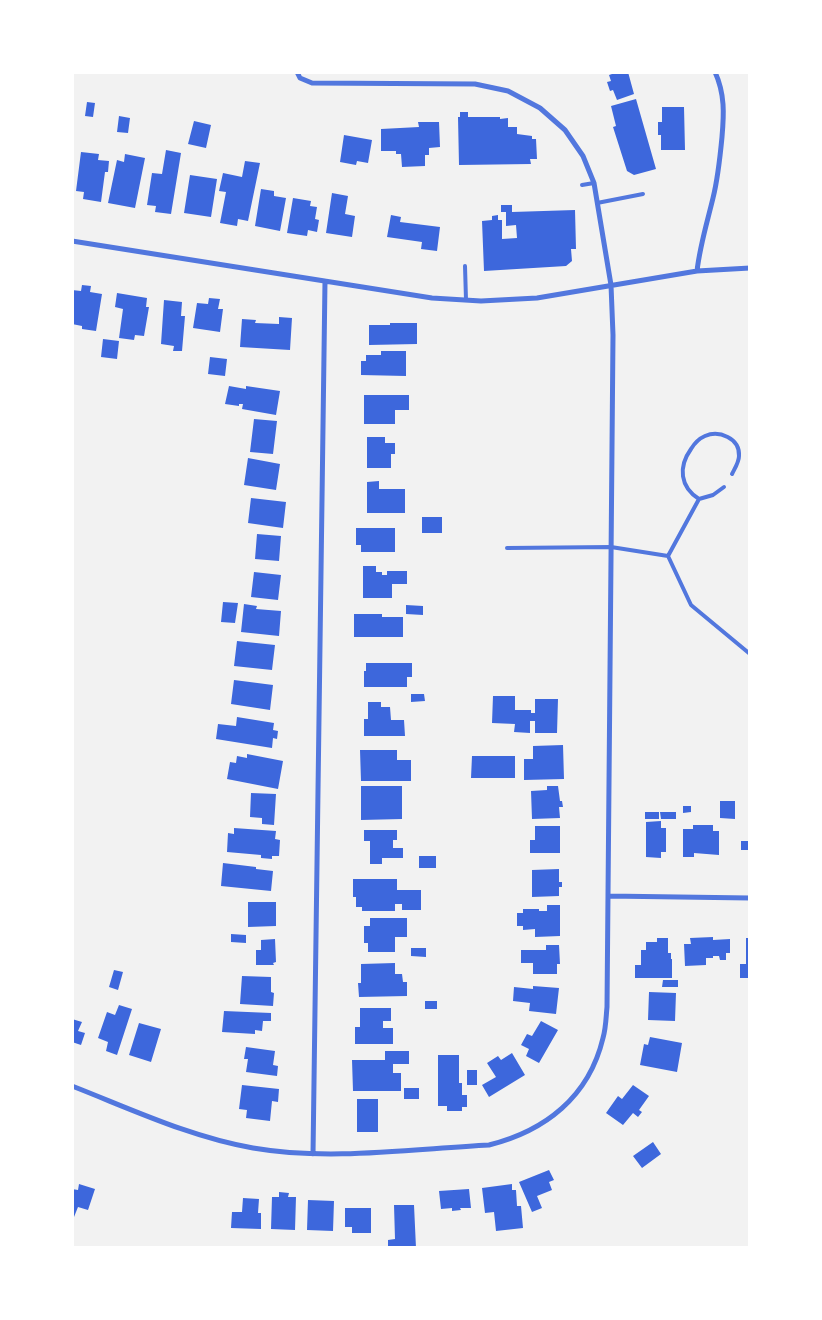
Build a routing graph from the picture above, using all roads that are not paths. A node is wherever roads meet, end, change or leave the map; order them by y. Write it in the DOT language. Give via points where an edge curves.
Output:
graph roads {
  1 [pos="297,72"];
  2 [pos="715,72"];
  3 [pos="594,183"];
  4 [pos="582,185"];
  5 [pos="643,194"];
  6 [pos="597,203"];
  7 [pos="72,241"];
  8 [pos="465,266"];
  9 [pos="750,268"];
  10 [pos="698,270"];
  11 [pos="325,282"];
  12 [pos="610,285"];
  13 [pos="466,300"];
  14 [pos="732,474"];
  15 [pos="724,487"];
  16 [pos="700,499"];
  17 [pos="611,547"];
  18 [pos="507,548"];
  19 [pos="668,556"];
  20 [pos="750,654"];
  21 [pos="608,896"];
  22 [pos="750,898"];
  23 [pos="72,1086"];
  24 [pos="314,1154"];
  1 -- 3 [label="street" via="300,78 312,83 475,84 508,91 540,108 565,130 583,156"];
  2 -- 10 [label="street" via="724,98 723,131 720,165 700,246"];
  3 -- 4 [label="lane"];
  3 -- 6 [label="street"];
  5 -- 6 [label="lane"];
  6 -- 12 [label="street"];
  7 -- 11 [label="street"];
  8 -- 13 [label="lane"];
  9 -- 10 [label="street"];
  10 -- 12 [label="street"];
  11 -- 13 [label="street"];
  11 -- 24 [label="street"];
  12 -- 13 [label="street" via="538,298"];
  12 -- 17 [label="street" via="613,335"];
  14 -- 16 [label="lane" via="740,453 731,439 710,434 698,440 685,457 682,474 685,486"];
  15 -- 16 [label="lane"];
  16 -- 19 [label="lane"];
  17 -- 18 [label="lane"];
  17 -- 19 [label="lane"];
  17 -- 21 [label="street"];
  19 -- 20 [label="lane" via="690,605"];
  21 -- 22 [label="street"];
  21 -- 24 [label="street" via="607,1007 603,1037 597,1058 586,1078 558,1112 526,1133 489,1145"];
  23 -- 24 [label="street" via="193,1132 253,1148"];
}
